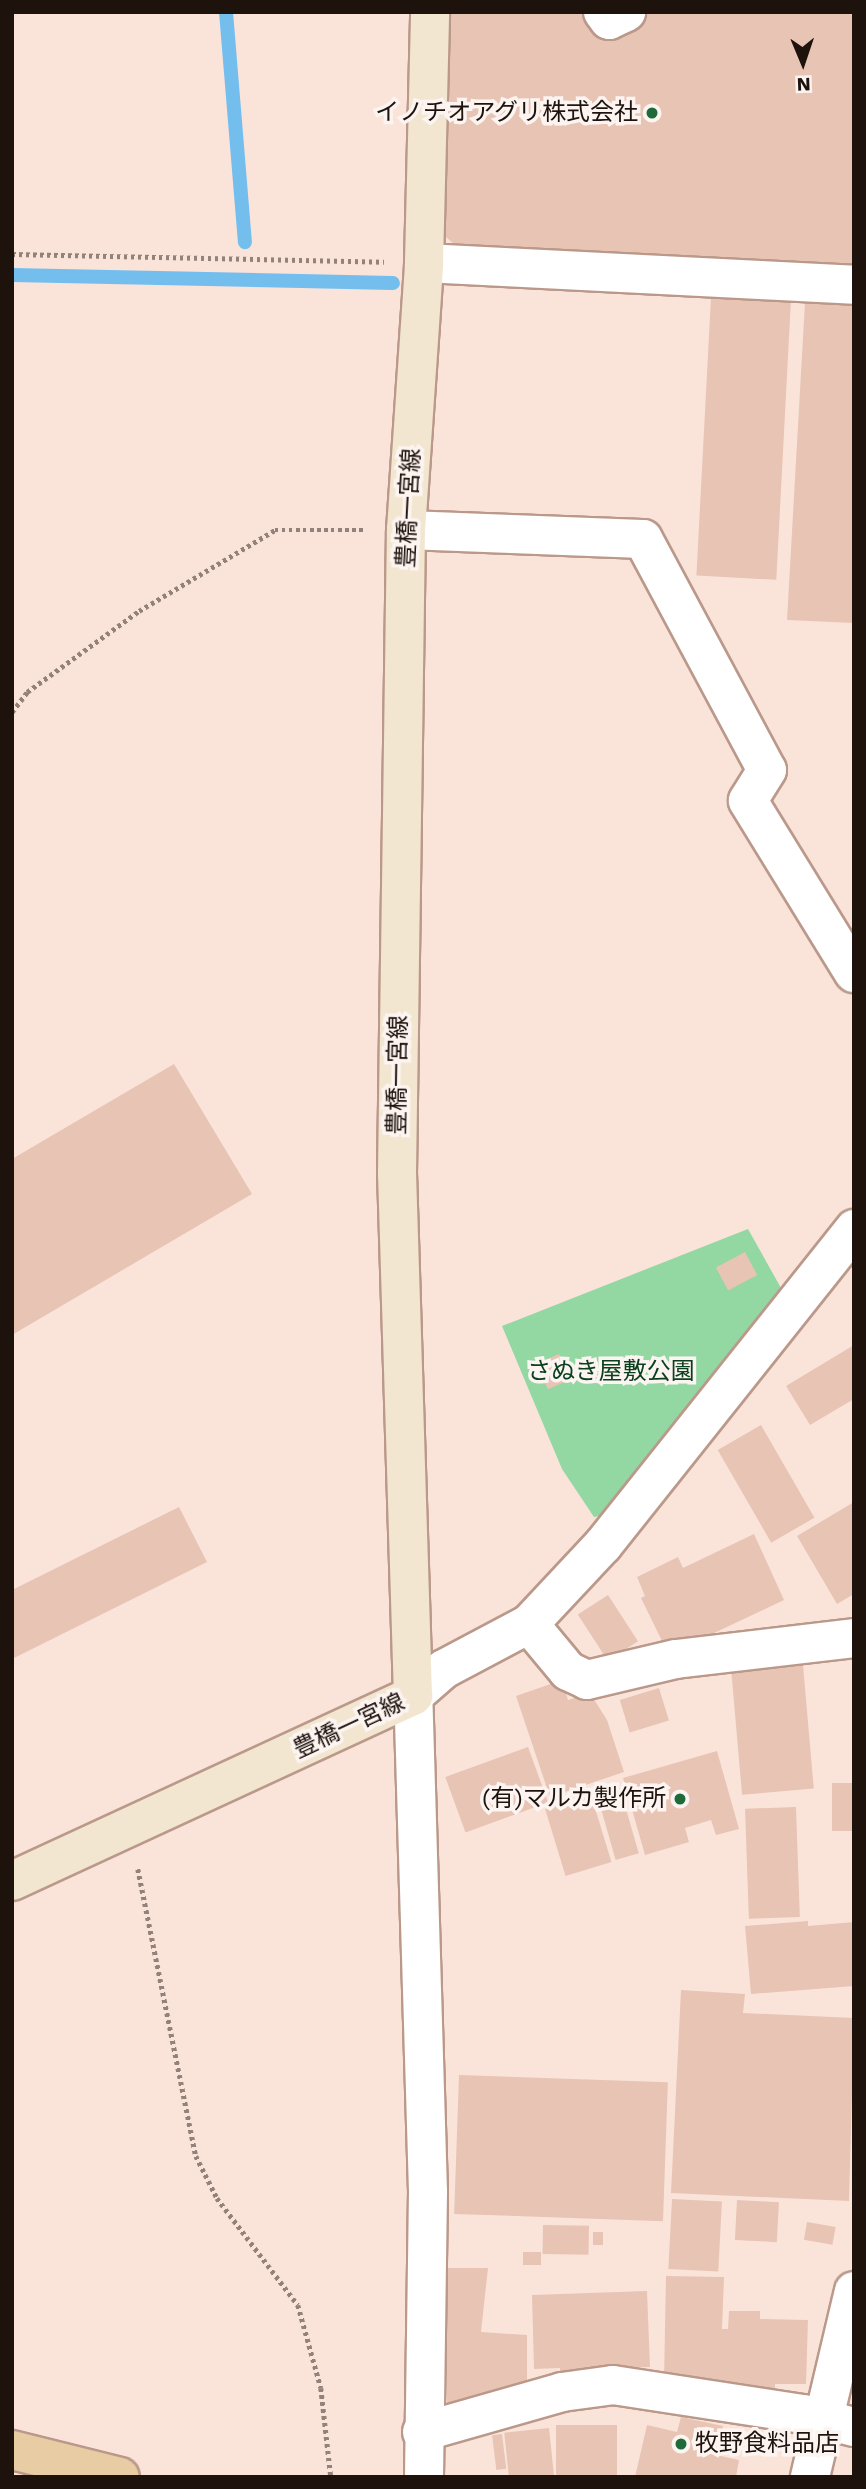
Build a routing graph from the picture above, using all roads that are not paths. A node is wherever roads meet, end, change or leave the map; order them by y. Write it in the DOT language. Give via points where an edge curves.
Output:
graph roads {
  1 [pos="430,12"];
  2 [pos="603,12"];
  3 [pos="626,12"];
  4 [pos="424,263"];
  5 [pos="854,285"];
  6 [pos="406,530"];
  7 [pos="854,973"];
  8 [pos="854,1229"];
  9 [pos="530,1624"];
  10 [pos="854,1638"];
  11 [pos="414,1696"];
  12 [pos="12,1881"];
  13 [pos="854,2291"];
  14 [pos="838,2423"];
  15 [pos="422,2432"];
  16 [pos="12,2450"];
  17 [pos="120,2477"];
  18 [pos="424,2477"];
  19 [pos="810,2477"];
  1 -- 4 [label="main road, 豊橋一宮線"];
  2 -- 3 [label="street" via="609,20"];
  4 -- 5 [label="street"];
  4 -- 6 [label="main road, 豊橋一宮線"];
  6 -- 7 [label="street" via="643,539 767,770 748,802"];
  6 -- 11 [label="main road, 豊橋一宮線" via="397,1173"];
  8 -- 9 [label="street" via="603,1545"];
  9 -- 10 [label="street" via="568,1671 587,1680 676,1659"];
  9 -- 11 [label="street" via="444,1669"];
  11 -- 12 [label="main road, 豊橋一宮線"];
  11 -- 15 [label="street" via="428,2192"];
  13 -- 14 [label="street"];
  14 -- 15 [label="street" via="613,2385 562,2392"];
  14 -- 19 [label="street"];
  15 -- 18 [label="street"];
  16 -- 17 [label="main road"];
}
